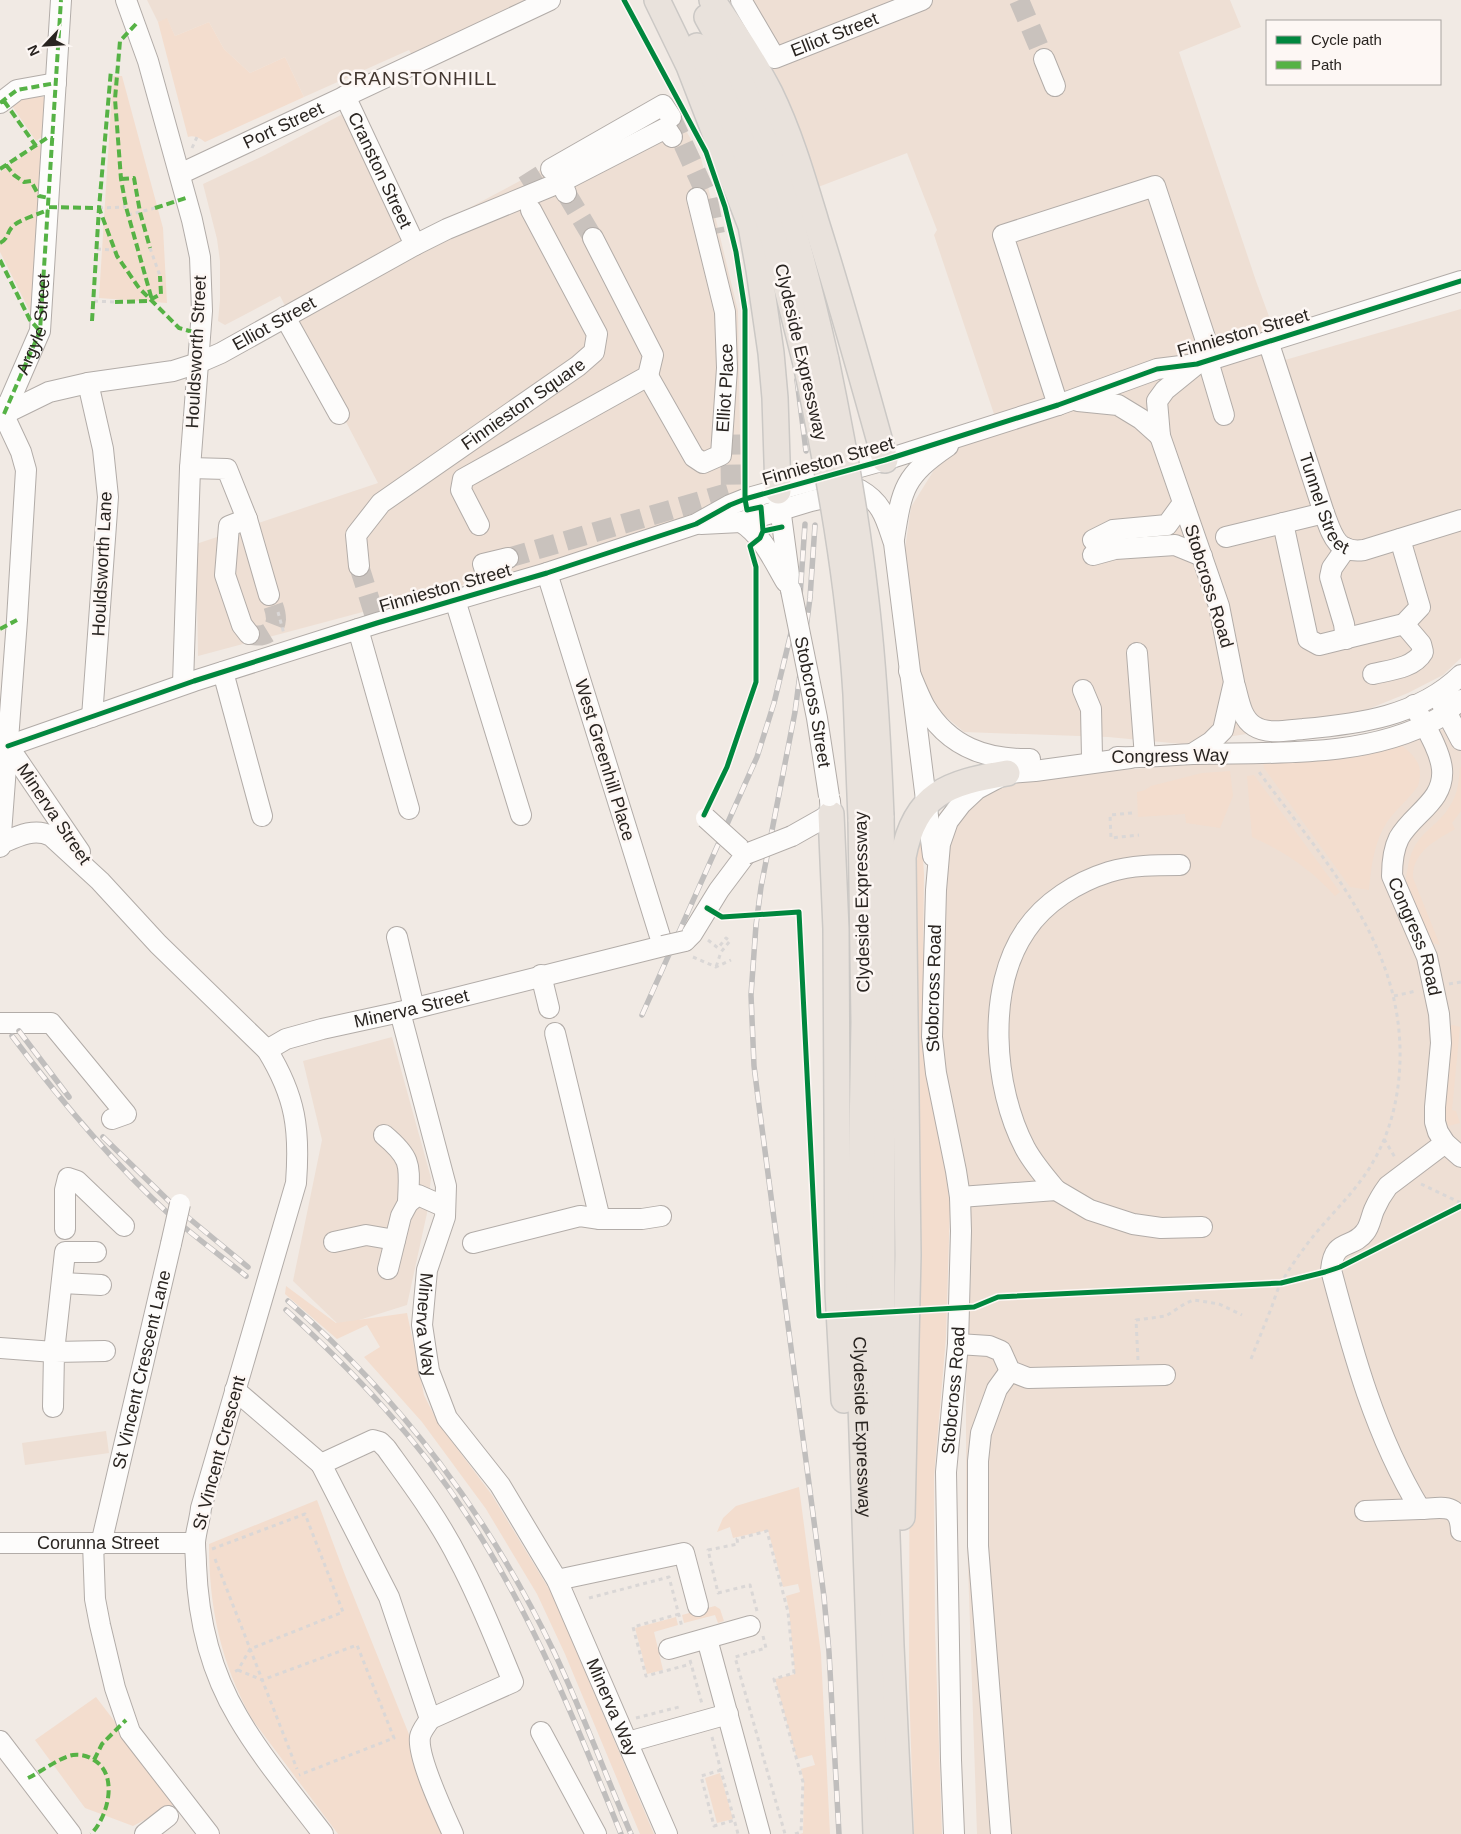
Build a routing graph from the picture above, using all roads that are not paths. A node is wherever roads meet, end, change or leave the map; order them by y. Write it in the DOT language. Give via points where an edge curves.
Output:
graph roads {
  1 [pos="61,0"];
  2 [pos="126,0"];
  3 [pos="550,0"];
  4 [pos="657,0"];
  5 [pos="670,0"];
  6 [pos="696,0"];
  7 [pos="712,0"];
  8 [pos="741,0"];
  9 [pos="922,0"];
  10 [pos="1044,59"];
  11 [pos="56,83"];
  12 [pos="1054,86"];
  13 [pos="345,96"];
  14 [pos="0,103"];
  15 [pos="671,117"];
  16 [pos="672,137"];
  17 [pos="180,174"];
  18 [pos="560,181"];
  19 [pos="697,198"];
  20 [pos="531,210"];
  21 [pos="593,238"];
  22 [pos="414,245"];
  23 [pos="1461,281"];
  24 [pos="285,317"];
  25 [pos="1268,341"];
  26 [pos="1205,361"];
  27 [pos="816,362"];
  28 [pos="198,363"];
  29 [pos="648,376"];
  30 [pos="88,383"];
  31 [pos="1066,403"];
  32 [pos="2,410"];
  33 [pos="340,414"];
  34 [pos="1224,415"];
  35 [pos="963,435"];
  36 [pos="1160,436"];
  37 [pos="885,460"];
  38 [pos="190,468"];
  39 [pos="779,501"];
  40 [pos="1183,503"];
  41 [pos="1324,513"];
  42 [pos="247,519"];
  43 [pos="1461,520"];
  44 [pos="741,522"];
  45 [pos="1283,523"];
  46 [pos="696,524"];
  47 [pos="479,525"];
  48 [pos="1226,537"];
  49 [pos="1400,539"];
  50 [pos="894,544"];
  51 [pos="1346,548"];
  52 [pos="1202,556"];
  53 [pos="508,558"];
  54 [pos="359,566"];
  55 [pos="547,573"];
  56 [pos="491,589"];
  57 [pos="790,590"];
  58 [pos="455,600"];
  59 [pos="274,604"];
  60 [pos="1404,624"];
  61 [pos="8,625"];
  62 [pos="358,629"];
  63 [pos="249,634"];
  64 [pos="1346,639"];
  65 [pos="1137,652"];
  66 [pos="909,671"];
  67 [pos="223,672"];
  68 [pos="1373,674"];
  69 [pos="1461,675"];
  70 [pos="1234,682"];
  71 [pos="183,684"];
  72 [pos="1083,690"];
  73 [pos="1448,702"];
  74 [pos="1414,705"];
  75 [pos="92,717"];
  76 [pos="1424,725"];
  77 [pos="1461,740"];
  78 [pos="8,746"];
  79 [pos="1192,754"];
  80 [pos="1092,757"];
  81 [pos="1138,757"];
  82 [pos="1007,773"];
  83 [pos="927,803"];
  84 [pos="830,805"];
  85 [pos="409,809"];
  86 [pos="521,814"];
  87 [pos="262,816"];
  88 [pos="705,817"];
  89 [pos="871,818"];
  90 [pos="0,846"];
  91 [pos="742,850"];
  92 [pos="1180,865"];
  93 [pos="100,881"];
  94 [pos="936,890"];
  95 [pos="397,937"];
  96 [pos="661,939"];
  97 [pos="541,975"];
  98 [pos="549,1008"];
  99 [pos="407,1010"];
  100 [pos="0,1023"];
  101 [pos="555,1034"];
  102 [pos="267,1050"];
  103 [pos="112,1119"];
  104 [pos="384,1135"];
  105 [pos="1445,1143"];
  106 [pos="1461,1157"];
  107 [pos="1056,1190"];
  108 [pos="960,1197"];
  109 [pos="181,1200"];
  110 [pos="408,1203"];
  111 [pos="445,1207"];
  112 [pos="661,1216"];
  113 [pos="600,1219"];
  114 [pos="124,1226"];
  115 [pos="1202,1227"];
  116 [pos="395,1240"];
  117 [pos="65,1242"];
  118 [pos="334,1242"];
  119 [pos="473,1243"];
  120 [pos="96,1252"];
  121 [pos="388,1269"];
  122 [pos="62,1284"];
  123 [pos="101,1286"];
  124 [pos="958,1344"];
  125 [pos="0,1348"];
  126 [pos="105,1351"];
  127 [pos="54,1352"];
  128 [pos="1010,1371"];
  129 [pos="1165,1375"];
  130 [pos="235,1390"];
  131 [pos="53,1407"];
  132 [pos="321,1464"];
  133 [pos="1420,1509"];
  134 [pos="1365,1511"];
  135 [pos="1461,1531"];
  136 [pos="0,1543"];
  137 [pos="195,1543"];
  138 [pos="97,1544"];
  139 [pos="557,1580"];
  140 [pos="698,1606"];
  141 [pos="756,1624"];
  142 [pos="868,1634"];
  143 [pos="707,1638"];
  144 [pos="891,1646"];
  145 [pos="678,1647"];
  146 [pos="728,1714"];
  147 [pos="430,1719"];
  148 [pos="542,1732"];
  149 [pos="0,1741"];
  150 [pos="628,1742"];
  151 [pos="168,1816"];
  152 [pos="71,1834"];
  153 [pos="146,1834"];
  154 [pos="209,1834"];
  155 [pos="323,1834"];
  156 [pos="453,1834"];
  157 [pos="596,1834"];
  158 [pos="667,1834"];
  159 [pos="760,1834"];
  160 [pos="876,1834"];
  161 [pos="900,1834"];
  162 [pos="954,1834"];
  163 [pos="1001,1834"];
  1 -- 11 [label="street, Argyle Street"];
  2 -- 17 [label="street, Houldsworth Street" via="141,38"];
  3 -- 13 [label="street, Port Street"];
  4 -- 39 [label="main road" via="689,66 751,226 771,353"];
  5 -- 27 [label="main road, Clydeside Expressway" via="722,96 755,175 786,281"];
  6 -- 27 [label="main road, Clydeside Expressway" via="739,77 759,124 790,219"];
  7 -- 37 [label="main road" via="757,69 795,153 844,310"];
  8 -- 9 [label="street, Elliot Street" via="775,58"];
  10 -- 12 [label="street"];
  11 -- 14 [label="street" via="17,90"];
  11 -- 32 [label="street, Argyle Street" via="40,331"];
  13 -- 17 [label="street, Port Street"];
  13 -- 22 [label="street, Cranston Street"];
  15 -- 18 [label="street" via="663,105"];
  16 -- 18 [label="street" via="666,128"];
  17 -- 28 [label="street, Houldsworth Street" via="200,257 202,311"];
  18 -- 22 [label="street, Elliot Street"];
  19 -- 29 [label="street, Elliot Place" via="725,312 727,368 721,455 703,463 694,457"];
  20 -- 54 [label="street, Finnieston Square" via="596,334 594,352 381,503 356,535"];
  21 -- 29 [label="street" via="653,355"];
  22 -- 24 [label="street, Elliot Street"];
  23 -- 25 [label="street, Finnieston Street"];
  24 -- 28 [label="street, Elliot Street"];
  24 -- 33 [label="street"];
  25 -- 26 [label="street, Finnieston Street"];
  25 -- 41 [label="street, Tunnel Street"];
  26 -- 31 [label="street, Finnieston Street" via="1157,368"];
  26 -- 31 [label="street" via="1155,186 1003,236"];
  26 -- 34 [label="street"];
  26 -- 36 [label="street, Stobcross Road" via="1165,390 1157,401"];
  27 -- 89 [label="main road, Clydeside Expressway, bridge"];
  28 -- 30 [label="street, Elliot Street" via="173,371"];
  28 -- 38 [label="street, Houldsworth Street"];
  29 -- 47 [label="street" via="464,479 460,490"];
  30 -- 32 [label="street, Elliot Street" via="49,392"];
  30 -- 75 [label="street, Houldsworth Lane" via="103,449 108,497"];
  31 -- 35 [label="street, Finnieston Street"];
  31 -- 36 [label="street, Stobcross Road" via="1118,405"];
  32 -- 61 [label="street" via="26,470"];
  35 -- 37 [label="street, Finnieston Street"];
  35 -- 50 [label="street" via="928,460 910,479 900,500"];
  36 -- 40 [label="street, Stobcross Road"];
  37 -- 39 [label="street, Finnieston Street"];
  38 -- 42 [label="street" via="227,469"];
  38 -- 71 [label="street, Houldsworth Street"];
  39 -- 44 [label="street"];
  39 -- 46 [label="street, Finnieston Street" via="730,505"];
  39 -- 50 [label="street" via="811,501 860,490 880,507"];
  39 -- 57 [label="street, Stobcross Street"];
  40 -- 52 [label="street, Stobcross Road"];
  40 -- 52 [label="street" via="1167,525 1113,530 1093,548 1176,545"];
  41 -- 45 [label="street"];
  41 -- 51 [label="street, Tunnel Street" via="1334,538"];
  42 -- 59 [label="street"];
  42 -- 63 [label="street" via="229,526 226,575 242,625"];
  43 -- 49 [label="street, Tunnel Street"];
  44 -- 46 [label="street"];
  44 -- 57 [label="street, Stobcross Street" via="760,538"];
  45 -- 48 [label="street"];
  45 -- 64 [label="street" via="1308,639 1319,645"];
  46 -- 55 [label="street, Finnieston Street"];
  49 -- 51 [label="street, Tunnel Street" via="1364,550"];
  49 -- 60 [label="street" via="1420,607"];
  50 -- 66 [label="street, Stobcross Road"];
  51 -- 64 [label="street" via="1332,568 1330,577"];
  52 -- 70 [label="street, Stobcross Road" via="1219,606"];
  53 -- 56 [label="street" via="483,564"];
  55 -- 56 [label="street, Finnieston Street"];
  55 -- 96 [label="street, West Greenhill Place"];
  56 -- 58 [label="street, Finnieston Street"];
  57 -- 84 [label="street, Stobcross Street, bridge" via="817,718"];
  58 -- 62 [label="street, Finnieston Street"];
  58 -- 86 [label="street"];
  60 -- 64 [label="street"];
  60 -- 68 [label="street" via="1421,644 1423,652 1419,658 1399,668"];
  61 -- 78 [label="street"];
  62 -- 67 [label="street, Finnieston Street"];
  62 -- 85 [label="street"];
  65 -- 81 [label="street"];
  66 -- 80 [label="street, Congress Way" via="934,719 967,748 1008,760"];
  66 -- 83 [label="street, Stobcross Road"];
  67 -- 71 [label="street, Finnieston Street"];
  67 -- 87 [label="street"];
  69 -- 73 [label="street, Congress Way"];
  70 -- 74 [label="street, Congress Way" via="1245,718 1267,731 1360,723"];
  70 -- 79 [label="street, Stobcross Road" via="1223,730"];
  71 -- 75 [label="street, Finnieston Street"];
  72 -- 80 [label="street" via="1091,709"];
  73 -- 74 [label="street, Congress Way"];
  73 -- 76 [label="street, Congress Way"];
  73 -- 77 [label="street"];
  74 -- 76 [label="street, Congress Road"];
  75 -- 78 [label="street, Finnieston Street"];
  76 -- 79 [label="street, Congress Way" via="1354,747"];
  76 -- 105 [label="street, Congress Road" via="1440,759 1441,780 1433,800 1398,840 1392,876 1422,943 1434,987 1441,1043 1435,1122"];
  78 -- 90 [label="street"];
  78 -- 93 [label="street, Minerva Street"];
  79 -- 81 [label="street, Congress Way"];
  80 -- 81 [label="street, Congress Way"];
  81 -- 82 [label="street, Stobcross Road"];
  82 -- 83 [label="main road" via="961,782"];
  82 -- 94 [label="street, Stobcross Road" via="977,789 948,821 940,844"];
  83 -- 94 [label="street, Stobcross Road"];
  83 -- 144 [label="main road" via="914,821 903,857 908,1255 901,1560"];
  84 -- 91 [label="street, bridge" via="792,836"];
  84 -- 142 [label="main road" via="836,929 838,1292 850,1506"];
  88 -- 91 [label="street, bridge"];
  89 -- 142 [label="main road, Clydeside Expressway" via="859,1304"];
  89 -- 144 [label="main road, Clydeside Expressway" via="884,997 882,1398"];
  90 -- 93 [label="street, Minerva Street" via="34,832 44,832"];
  91 -- 96 [label="street, Minerva Street, bridge" via="686,948"];
  92 -- 107 [label="street" via="1126,868 1078,886 1034,920 1020,939 1008,965 998,1041 1006,1100 1025,1148"];
  93 -- 102 [label="street, Minerva Street" via="158,944"];
  94 -- 108 [label="street, Stobcross Road" via="933,1045"];
  95 -- 99 [label="street, Minerva Way"];
  96 -- 97 [label="street, Minerva Street" via="638,952"];
  97 -- 98 [label="street"];
  97 -- 99 [label="street, Minerva Street"];
  99 -- 102 [label="street, Minerva Street" via="286,1039"];
  99 -- 111 [label="street, Minerva Way" via="446,1186"];
  100 -- 103 [label="street" via="51,1023 126,1114"];
  101 -- 113 [label="street"];
  102 -- 130 [label="street, St Vincent Crescent" via="290,1093 299,1151 296,1183"];
  104 -- 110 [label="street" via="401,1149 409,1167"];
  105 -- 106 [label="street, Congress Road"];
  105 -- 133 [label="street" via="1388,1186 1366,1232 1336,1251 1331,1270 1366,1394 1400,1475"];
  107 -- 108 [label="street"];
  107 -- 115 [label="street" via="1090,1210 1132,1224 1161,1228"];
  108 -- 124 [label="street, Stobcross Road"];
  109 -- 138 [label="street, St Vincent Crescent Lane, bridge"];
  110 -- 111 [label="street" via="418,1195"];
  110 -- 116 [label="street"];
  111 -- 139 [label="street, Minerva Way" via="445,1217 428,1270 422,1325 429,1371 447,1418 500,1485"];
  112 -- 113 [label="street"];
  113 -- 119 [label="street" via="580,1216"];
  114 -- 117 [label="street" via="77,1181 68,1178"];
  116 -- 118 [label="street" via="366,1235"];
  116 -- 121 [label="street"];
  117 -- 120 [label="street"];
  117 -- 122 [label="street"];
  122 -- 123 [label="street"];
  122 -- 127 [label="street"];
  124 -- 128 [label="street" via="989,1346 1000,1351"];
  124 -- 162 [label="street, Stobcross Road" via="946,1472"];
  125 -- 127 [label="street"];
  126 -- 127 [label="street"];
  127 -- 131 [label="street"];
  128 -- 129 [label="street" via="1028,1378"];
  128 -- 163 [label="street" via="997,1389 989,1411 978,1461 978,1546"];
  130 -- 132 [label="street"];
  130 -- 137 [label="street, St Vincent Crescent"];
  132 -- 147 [label="street" via="389,1597"];
  132 -- 147 [label="street" via="373,1440 380,1442 435,1518 479,1600 513,1682"];
  133 -- 134 [label="street"];
  133 -- 135 [label="street" via="1451,1509 1459,1518"];
  136 -- 138 [label="street, Corunna Street"];
  137 -- 138 [label="street, Corunna Street"];
  137 -- 155 [label="street, St Vincent Crescent" via="202,1616 219,1678 250,1737"];
  138 -- 154 [label="street, St Vincent Crescent Lane" via="95,1599 115,1688 130,1732"];
  139 -- 140 [label="street" via="684,1553"];
  139 -- 150 [label="street, Minerva Way"];
  141 -- 143 [label="street"];
  142 -- 160 [label="main road, Clydeside Expressway"];
  143 -- 145 [label="street"];
  143 -- 146 [label="street"];
  144 -- 161 [label="main road, Clydeside Expressway"];
  146 -- 150 [label="street" via="704,1710"];
  146 -- 159 [label="street"];
  147 -- 156 [label="street" via="420,1736 422,1752 434,1791"];
  148 -- 157 [label="street"];
  149 -- 152 [label="street"];
  150 -- 158 [label="street, Minerva Way"];
  151 -- 153 [label="street"];
}
